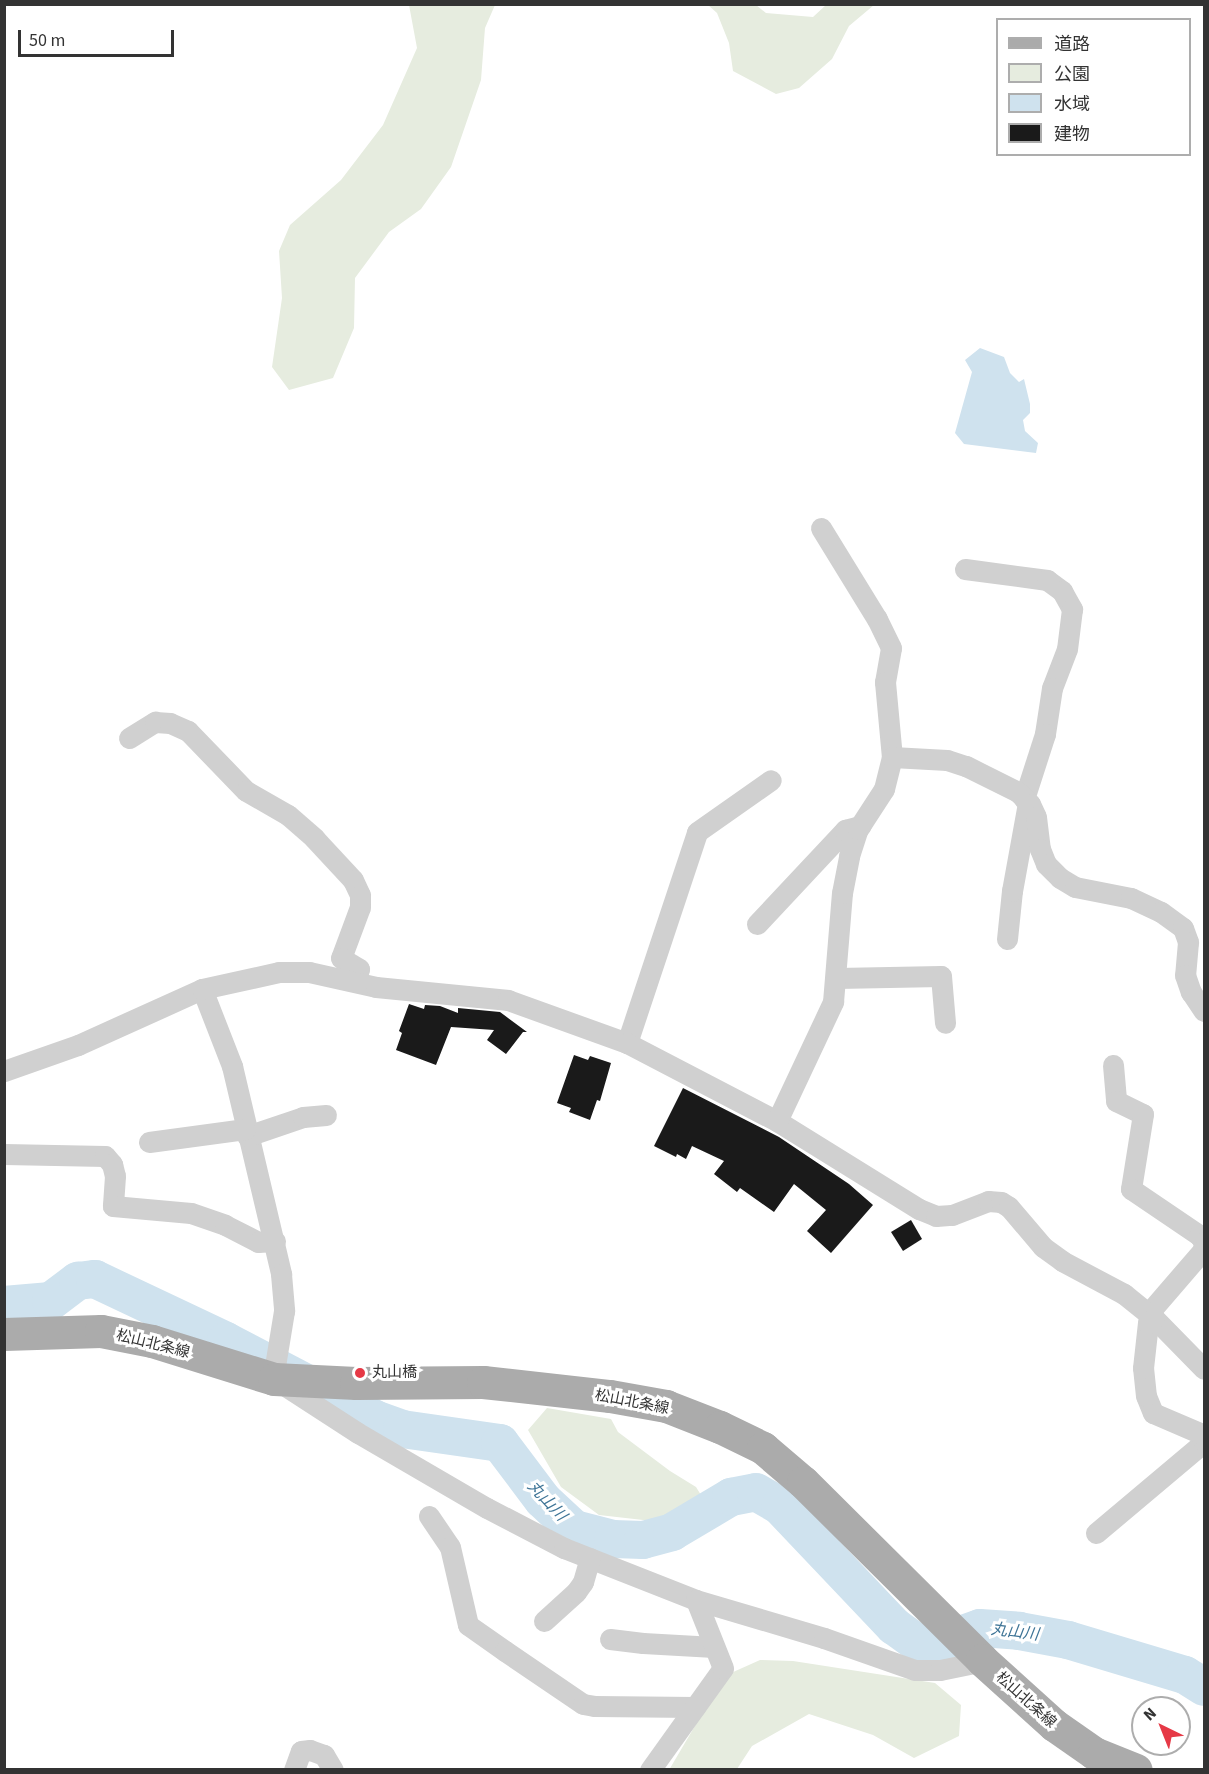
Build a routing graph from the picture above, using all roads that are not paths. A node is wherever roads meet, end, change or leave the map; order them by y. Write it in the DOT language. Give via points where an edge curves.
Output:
graph roads {
  1 [pos="821,528"];
  2 [pos="965,569"];
  3 [pos="129,738"];
  4 [pos="892,757"];
  5 [pos="771,780"];
  6 [pos="1026,801"];
  7 [pos="860,826"];
  8 [pos="757,924"];
  9 [pos="1007,939"];
  10 [pos="837,978"];
  11 [pos="355,981"];
  12 [pos="202,989"];
  13 [pos="1204,1011"];
  14 [pos="945,1023"];
  15 [pos="627,1043"];
  16 [pos="1113,1065"];
  17 [pos="4,1071"];
  18 [pos="326,1115"];
  19 [pos="777,1121"];
  20 [pos="246,1133"];
  21 [pos="149,1142"];
  22 [pos="4,1154"];
  23 [pos="275,1241"];
  24 [pos="1151,1316"];
  25 [pos="4,1334"];
  26 [pos="1204,1369"];
  27 [pos="273,1378"];
  28 [pos="429,1516"];
  29 [pos="1095,1533"];
  30 [pos="590,1558"];
  31 [pos="696,1600"];
  32 [pos="544,1621"];
  33 [pos="610,1639"];
  34 [pos="714,1647"];
  35 [pos="983,1660"];
  36 [pos="695,1707"];
  37 [pos="294,1770"];
  38 [pos="333,1770"];
  39 [pos="650,1770"];
  40 [pos="1136,1770"];
  1 -- 4 [label="street" via="891,648 885,682"];
  2 -- 6 [label="street" via="1047,580 1062,591 1072,609 1067,649 1052,688 1045,734"];
  3 -- 11 [label="street" via="155,722 188,731 246,791 288,815 314,838 353,880 360,895 360,907 341,958 359,969"];
  4 -- 6 [label="street" via="924,757 966,766 1018,792"];
  4 -- 7 [label="street" via="884,789"];
  5 -- 15 [label="street" via="697,832"];
  6 -- 9 [label="street"];
  6 -- 13 [label="street" via="1036,817 1046,864 1060,878 1075,887 1131,898 1183,928 1188,942 1185,975"];
  7 -- 8 [label="street" via="845,830"];
  7 -- 10 [label="street" via="849,856 843,893"];
  10 -- 14 [label="street" via="941,976"];
  10 -- 19 [label="street" via="824,1024"];
  11 -- 12 [label="street" via="309,972 279,972"];
  11 -- 15 [label="street" via="376,987 508,1000"];
  12 -- 17 [label="street" via="78,1045"];
  12 -- 20 [label="street" via="232,1066"];
  15 -- 19 [label="street"];
  16 -- 24 [label="street" via="1116,1101 1143,1114 1131,1189 1204,1242 1203,1250"];
  18 -- 20 [label="street" via="303,1117"];
  19 -- 24 [label="street" via="936,1216 952,1215 988,1201 1000,1202 1009,1207 1043,1247 1124,1294"];
  20 -- 21 [label="street"];
  20 -- 23 [label="street"];
  22 -- 23 [label="street" via="105,1156 115,1176 112,1206 191,1213 258,1242"];
  23 -- 27 [label="street" via="284,1311"];
  24 -- 26 [label="street"];
  24 -- 29 [label="street" via="1143,1368 1146,1396 1153,1413 1202,1434 1204,1442"];
  25 -- 27 [label="main road, 松山北条線" via="101,1331 152,1341"];
  27 -- 30 [label="street" via="487,1508"];
  27 -- 35 [label="main road, 松山北条線" via="356,1383 483,1382 666,1406 720,1427 763,1448 803,1482"];
  28 -- 36 [label="street" via="450,1547 468,1625 583,1704"];
  30 -- 31 [label="street"];
  30 -- 32 [label="street" via="584,1582"];
  31 -- 34 [label="street"];
  31 -- 35 [label="street" via="915,1670 940,1670"];
  33 -- 34 [label="street"];
  34 -- 36 [label="street" via="723,1668"];
  35 -- 40 [label="main road, 松山北条線" via="1074,1741"];
  36 -- 39 [label="street"];
  37 -- 38 [label="street" via="301,1751 310,1750 324,1755"];
}
